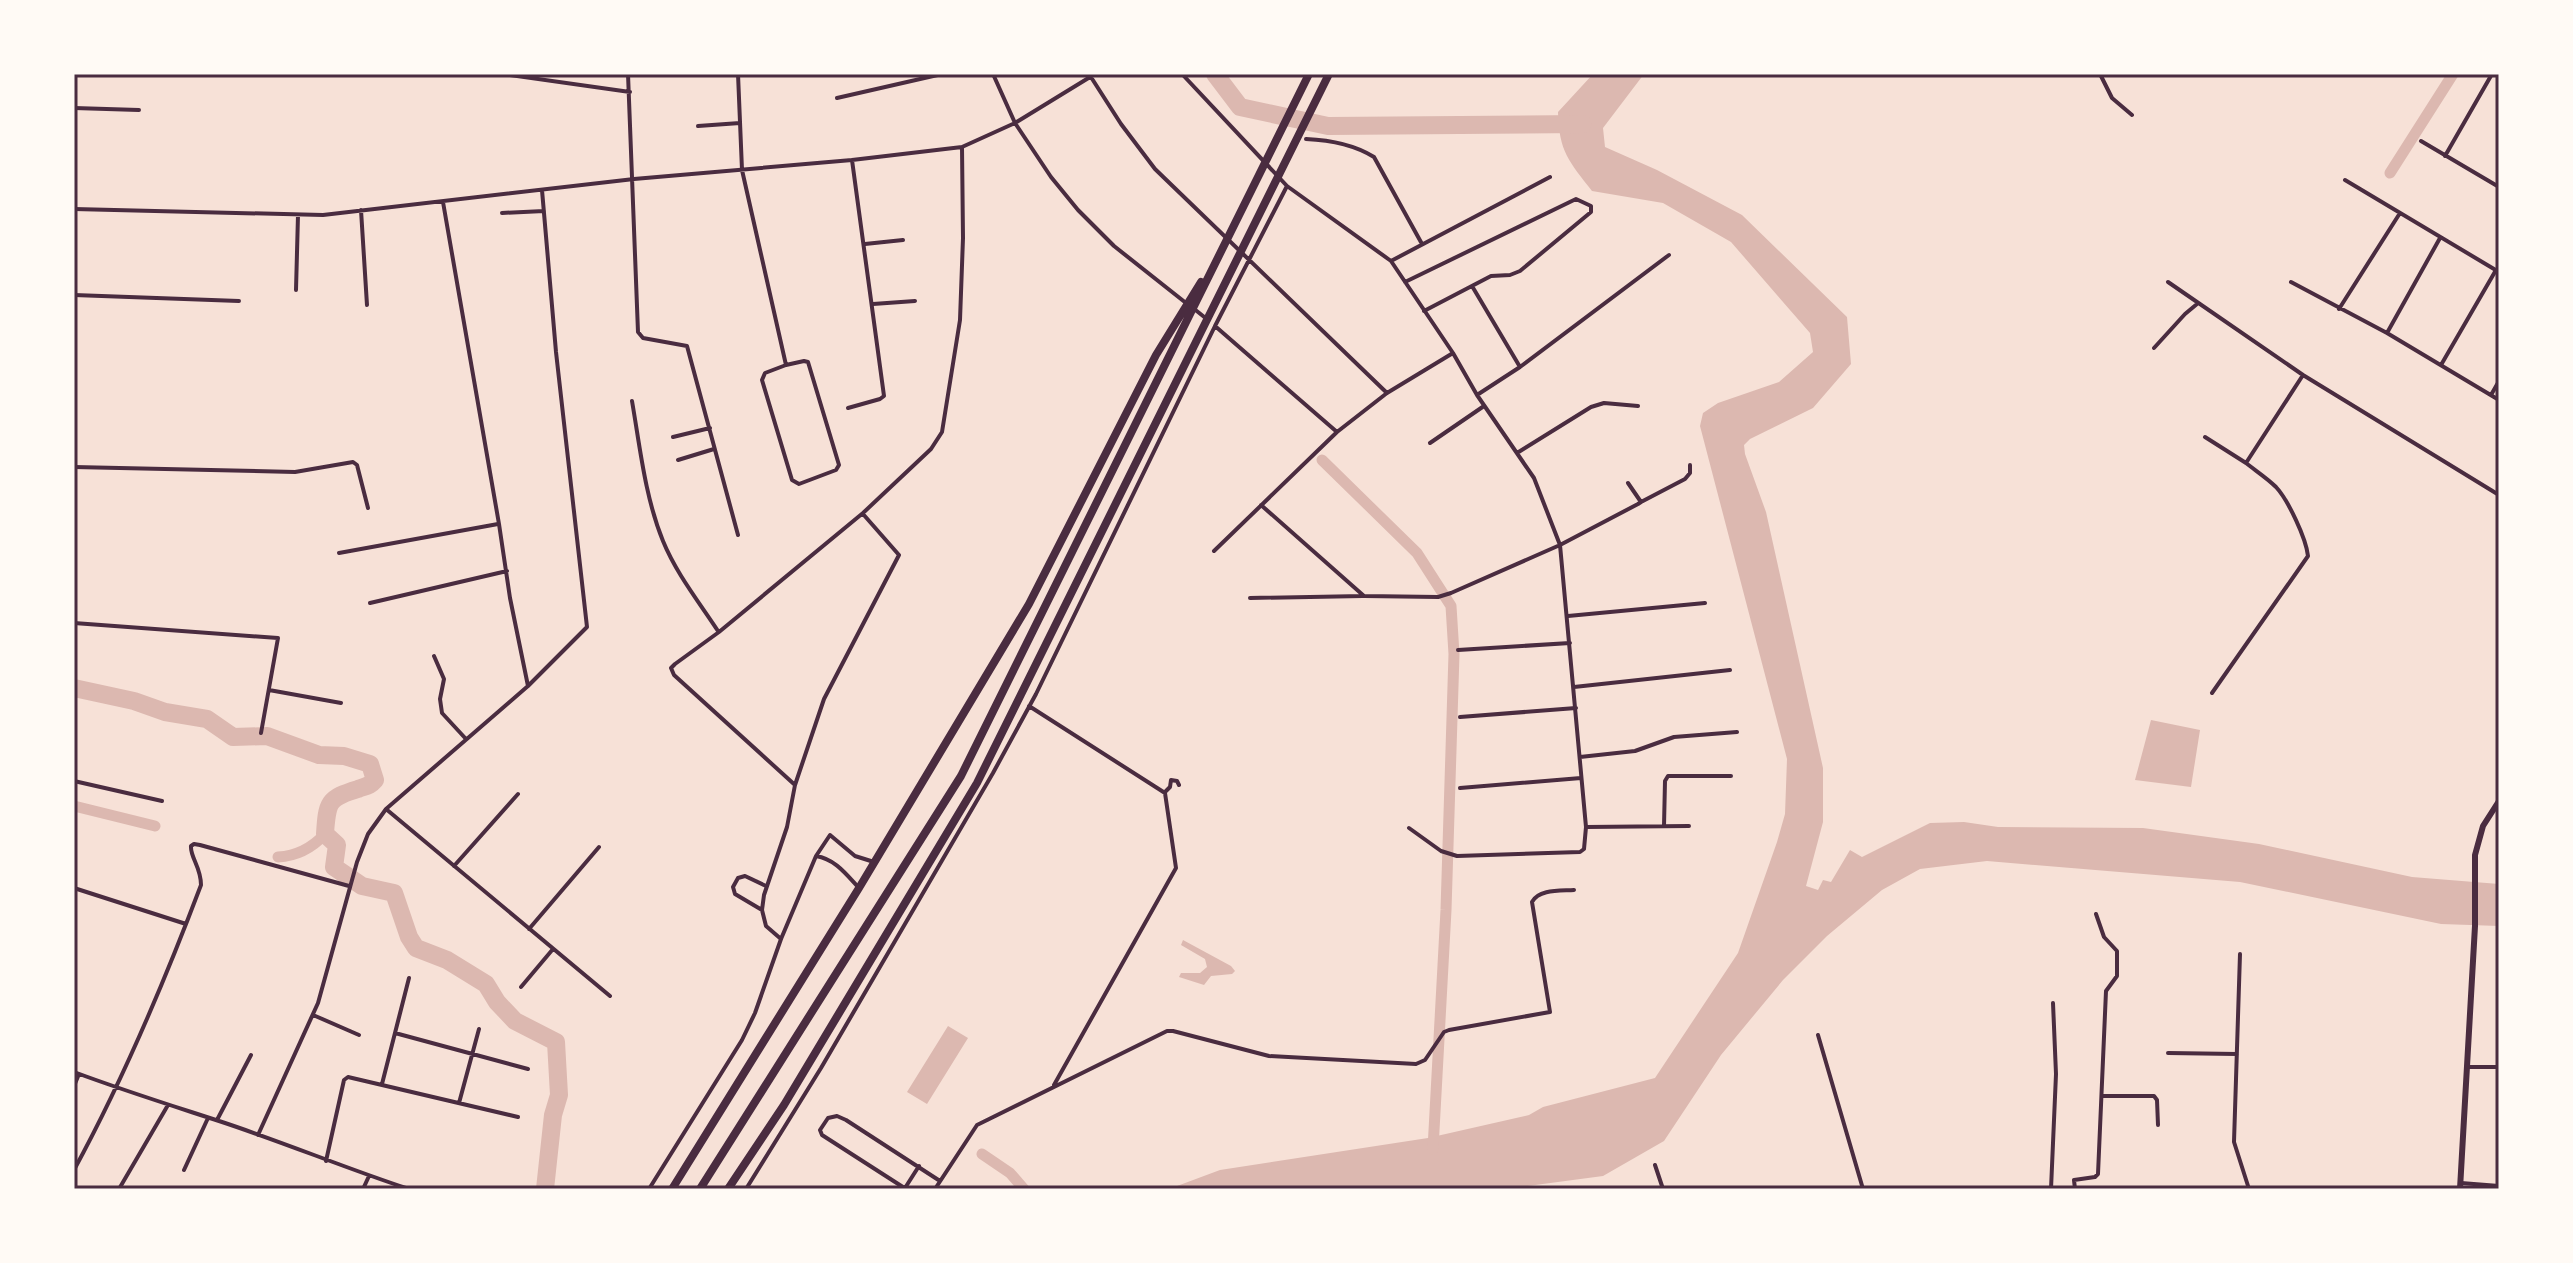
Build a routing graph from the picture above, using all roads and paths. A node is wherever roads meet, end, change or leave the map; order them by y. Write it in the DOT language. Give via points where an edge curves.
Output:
graph roads {
  1 [pos="503,74"];
  2 [pos="628,74"];
  3 [pos="738,74"];
  4 [pos="942,74"];
  5 [pos="993,74"];
  6 [pos="1182,74"];
  7 [pos="1309,74"];
  8 [pos="1329,74"];
  9 [pos="2100,74"];
  10 [pos="2492,74"];
  11 [pos="1091,75"];
  12 [pos="630,92"];
  13 [pos="837,98"];
  14 [pos="74,108"];
  15 [pos="139,110"];
  16 [pos="2132,115"];
  17 [pos="740,123"];
  18 [pos="1015,123"];
  19 [pos="698,126"];
  20 [pos="1306,139"];
  21 [pos="2421,141"];
  22 [pos="962,147"];
  23 [pos="2445,156"];
  24 [pos="852,160"];
  25 [pos="742,170"];
  26 [pos="1550,177"];
  27 [pos="634,179"];
  28 [pos="2345,180"];
  29 [pos="1287,186"];
  30 [pos="2499,187"];
  31 [pos="542,190"];
  32 [pos="443,202"];
  33 [pos="74,209"];
  34 [pos="361,210"];
  35 [pos="544,211"];
  36 [pos="502,213"];
  37 [pos="2400,213"];
  38 [pos="298,215"];
  39 [pos="1229,237"];
  40 [pos="2440,238"];
  41 [pos="903,240"];
  42 [pos="865,244"];
  43 [pos="1422,244"];
  44 [pos="1669,255"];
  45 [pos="1250,261"];
  46 [pos="1391,261"];
  47 [pos="2497,271"];
  48 [pos="1405,282"];
  49 [pos="2168,282"];
  50 [pos="2291,282"];
  51 [pos="1472,286"];
  52 [pos="296,290"];
  53 [pos="74,295"];
  54 [pos="239,301"];
  55 [pos="915,301"];
  56 [pos="873,304"];
  57 [pos="2197,304"];
  58 [pos="367,305"];
  59 [pos="2339,309"];
  60 [pos="1424,311"];
  61 [pos="1215,326"];
  62 [pos="2387,333"];
  63 [pos="2154,348"];
  64 [pos="1453,353"];
  65 [pos="786,365"];
  66 [pos="2441,365"];
  67 [pos="1520,367"];
  68 [pos="2303,375"];
  69 [pos="2499,381"];
  70 [pos="1387,393"];
  71 [pos="1477,395"];
  72 [pos="2491,395"];
  73 [pos="2499,400"];
  74 [pos="632,401"];
  75 [pos="1485,406"];
  76 [pos="1638,406"];
  77 [pos="848,408"];
  78 [pos="710,428"];
  79 [pos="1337,432"];
  80 [pos="673,437"];
  81 [pos="2205,437"];
  82 [pos="1430,443"];
  83 [pos="715,449"];
  84 [pos="1517,453"];
  85 [pos="678,460"];
  86 [pos="2246,463"];
  87 [pos="1690,465"];
  88 [pos="74,467"];
  89 [pos="1628,483"];
  90 [pos="2499,495"];
  91 [pos="1641,502"];
  92 [pos="1261,505"];
  93 [pos="368,508"];
  94 [pos="863,513"];
  95 [pos="499,524"];
  96 [pos="738,535"];
  97 [pos="1560,545"];
  98 [pos="1214,551"];
  99 [pos="339,553"];
  100 [pos="507,571"];
  101 [pos="1364,596"];
  102 [pos="1250,598"];
  103 [pos="370,603"];
  104 [pos="1705,603"];
  105 [pos="1568,616"];
  106 [pos="74,623"];
  107 [pos="719,632"];
  108 [pos="1570,643"];
  109 [pos="1458,650"];
  110 [pos="434,656"];
  111 [pos="1730,670"];
  112 [pos="528,686"];
  113 [pos="1574,687"];
  114 [pos="269,690"];
  115 [pos="2212,693"];
  116 [pos="341,703"];
  117 [pos="1029,706"];
  118 [pos="1576,708"];
  119 [pos="1460,717"];
  120 [pos="1737,732"];
  121 [pos="261,733"];
  122 [pos="466,739"];
  123 [pos="1580,757"];
  124 [pos="1731,776"];
  125 [pos="1581,778"];
  126 [pos="74,781"];
  127 [pos="795,785"];
  128 [pos="1170,787"];
  129 [pos="1460,788"];
  130 [pos="1165,793"];
  131 [pos="518,794"];
  132 [pos="162,801"];
  133 [pos="2499,801"];
  134 [pos="386,809"];
  135 [pos="1664,826"];
  136 [pos="1689,826"];
  137 [pos="1586,827"];
  138 [pos="1409,828"];
  139 [pos="599,847"];
  140 [pos="816,856"];
  141 [pos="874,862"];
  142 [pos="454,866"];
  143 [pos="350,884"];
  144 [pos="767,886"];
  145 [pos="74,888"];
  146 [pos="859,888"];
  147 [pos="1574,890"];
  148 [pos="762,910"];
  149 [pos="2096,914"];
  150 [pos="186,924"];
  151 [pos="529,929"];
  152 [pos="781,939"];
  153 [pos="553,949"];
  154 [pos="2240,954"];
  155 [pos="409,978"];
  156 [pos="521,987"];
  157 [pos="610,996"];
  158 [pos="2053,1003"];
  159 [pos="313,1015"];
  160 [pos="479,1029"];
  161 [pos="395,1033"];
  162 [pos="359,1035"];
  163 [pos="1818,1035"];
  164 [pos="2168,1053"];
  165 [pos="472,1054"];
  166 [pos="2237,1054"];
  167 [pos="251,1055"];
  168 [pos="2466,1067"];
  169 [pos="2499,1067"];
  170 [pos="528,1069"];
  171 [pos="76,1073"];
  172 [pos="382,1084"];
  173 [pos="74,1086"];
  174 [pos="1053,1087"];
  175 [pos="116,1088"];
  176 [pos="2102,1096"];
  177 [pos="459,1103"];
  178 [pos="168,1105"];
  179 [pos="518,1117"];
  180 [pos="208,1118"];
  181 [pos="217,1120"];
  182 [pos="2158,1125"];
  183 [pos="258,1135"];
  184 [pos="326,1161"];
  185 [pos="1655,1165"];
  186 [pos="919,1166"];
  187 [pos="74,1170"];
  188 [pos="184,1170"];
  189 [pos="369,1176"];
  190 [pos="940,1181"];
  191 [pos="2460,1186"];
  192 [pos="2499,1186"];
  193 [pos="119,1189"];
  194 [pos="363,1189"];
  195 [pos="409,1189"];
  196 [pos="649,1189"];
  197 [pos="672,1189"];
  198 [pos="700,1189"];
  199 [pos="728,1189"];
  200 [pos="746,1189"];
  201 [pos="905,1189"];
  202 [pos="935,1189"];
  203 [pos="1663,1189"];
  204 [pos="1863,1189"];
  205 [pos="2051,1189"];
  206 [pos="2075,1189"];
  207 [pos="2249,1189"];
  1 -- 12 [label="street"];
  2 -- 12 [label="street"];
  3 -- 17 [label="street"];
  4 -- 13 [label="street"];
  5 -- 18 [label="street"];
  6 -- 29 [label="street"];
  7 -- 39 [label="highway"];
  8 -- 199 [label="highway" via="977,783"];
  9 -- 16 [label="street" via="2112,98"];
  10 -- 23 [label="street"];
  11 -- 18 [label="street"];
  11 -- 45 [label="street" via="1155,169"];
  12 -- 27 [label="street"];
  14 -- 15 [label="street"];
  17 -- 19 [label="street"];
  17 -- 25 [label="street"];
  18 -- 22 [label="street"];
  18 -- 61 [label="street" via="1078,210 1114,246"];
  20 -- 43 [label="street" via="1328,140 1374,157"];
  21 -- 23 [label="street"];
  22 -- 24 [label="street"];
  22 -- 94 [label="street" via="960,320 942,432"];
  23 -- 30 [label="street"];
  24 -- 25 [label="street"];
  24 -- 42 [label="street"];
  25 -- 27 [label="street"];
  25 -- 65 [label="street"];
  26 -- 43 [label="street"];
  27 -- 31 [label="street"];
  27 -- 78 [label="street" via="638,332 643,338 687,346"];
  28 -- 37 [label="street"];
  29 -- 45 [label="street"];
  29 -- 46 [label="street"];
  31 -- 32 [label="street"];
  31 -- 35 [label="street"];
  32 -- 34 [label="street"];
  32 -- 95 [label="street"];
  33 -- 38 [label="street"];
  34 -- 38 [label="street"];
  34 -- 58 [label="street"];
  35 -- 36 [label="street"];
  35 -- 112 [label="street" via="587,627"];
  37 -- 40 [label="street"];
  37 -- 59 [label="street"];
  38 -- 52 [label="street"];
  39 -- 141 [label="highway" via="1156,355 1029,604"];
  39 -- 198 [label="highway" via="961,776"];
  40 -- 47 [label="street"];
  40 -- 62 [label="street"];
  41 -- 42 [label="street"];
  42 -- 56 [label="street"];
  43 -- 46 [label="street"];
  44 -- 67 [label="street"];
  45 -- 61 [label="street"];
  45 -- 70 [label="street"];
  46 -- 48 [label="street"];
  47 -- 66 [label="street"];
  48 -- 51 [label="street" via="1576,199 1591,206 1591,212 1520,271"];
  48 -- 60 [label="street"];
  49 -- 57 [label="street"];
  50 -- 59 [label="street"];
  51 -- 60 [label="street"];
  51 -- 67 [label="street"];
  53 -- 54 [label="street"];
  55 -- 56 [label="street"];
  56 -- 77 [label="street" via="884,396"];
  57 -- 63 [label="street"];
  57 -- 68 [label="street"];
  59 -- 62 [label="street"];
  60 -- 64 [label="street"];
  61 -- 79 [label="street"];
  61 -- 117 [label="street"];
  62 -- 66 [label="street"];
  64 -- 70 [label="street"];
  64 -- 71 [label="street"];
  65 -- 65 [label="street" via="808,362 839,465 799,484 792,480 762,380 765,373"];
  66 -- 72 [label="street"];
  67 -- 71 [label="street"];
  68 -- 86 [label="street"];
  68 -- 90 [label="street"];
  69 -- 72 [label="street"];
  70 -- 79 [label="street"];
  71 -- 75 [label="street"];
  72 -- 73 [label="street"];
  74 -- 107 [label="street" via="660,533"];
  75 -- 82 [label="street"];
  75 -- 84 [label="street"];
  76 -- 84 [label="street" via="1591,407"];
  78 -- 80 [label="street"];
  78 -- 83 [label="street"];
  79 -- 92 [label="street"];
  81 -- 86 [label="street"];
  83 -- 85 [label="street"];
  83 -- 96 [label="street"];
  84 -- 97 [label="street" via="1534,478"];
  86 -- 115 [label="street" via="2283,496 2308,556"];
  87 -- 91 [label="street" via="1685,479"];
  88 -- 93 [label="street" via="295,472 353,462"];
  89 -- 91 [label="street"];
  91 -- 97 [label="street"];
  92 -- 98 [label="street"];
  92 -- 101 [label="street"];
  94 -- 107 [label="street"];
  94 -- 127 [label="street" via="899,555 824,699"];
  95 -- 99 [label="street"];
  95 -- 100 [label="street"];
  97 -- 101 [label="street" via="1438,597"];
  97 -- 105 [label="street"];
  100 -- 103 [label="street"];
  100 -- 112 [label="street"];
  101 -- 102 [label="street"];
  104 -- 105 [label="street"];
  105 -- 108 [label="street"];
  106 -- 114 [label="street" via="278,638"];
  107 -- 127 [label="street" via="675,664 674,675"];
  108 -- 109 [label="street"];
  108 -- 113 [label="street"];
  110 -- 122 [label="street" via="444,679 442,713"];
  111 -- 113 [label="street"];
  112 -- 122 [label="street"];
  113 -- 118 [label="street"];
  114 -- 116 [label="street"];
  114 -- 121 [label="street"];
  117 -- 130 [label="street"];
  117 -- 200 [label="street"];
  118 -- 119 [label="street"];
  118 -- 123 [label="street"];
  120 -- 123 [label="street" via="1674,737 1635,751"];
  122 -- 134 [label="street"];
  123 -- 125 [label="street"];
  124 -- 135 [label="street" via="1668,776"];
  125 -- 129 [label="street"];
  125 -- 137 [label="street"];
  126 -- 132 [label="street"];
  127 -- 144 [label="street"];
  128 -- 130 [label="street"];
  130 -- 174 [label="street" via="1176,868"];
  131 -- 142 [label="street"];
  133 -- 168 [label="street" via="2478,842"];
  134 -- 142 [label="street"];
  134 -- 143 [label="street" via="368,834"];
  135 -- 136 [label="street"];
  135 -- 137 [label="street"];
  137 -- 138 [label="street" via="1581,852 1457,856"];
  139 -- 151 [label="street"];
  140 -- 141 [label="street" via="830,835 855,856"];
  140 -- 146 [label="street" via="835,863"];
  140 -- 152 [label="street"];
  141 -- 146 [label="highway"];
  142 -- 151 [label="street"];
  143 -- 150 [label="street" via="194,844 189,849 201,883"];
  143 -- 159 [label="street"];
  144 -- 148 [label="street"];
  144 -- 148 [label="street" via="745,876 733,887 735,894"];
  145 -- 150 [label="street"];
  146 -- 197 [label="highway"];
  147 -- 174 [label="street" via="1541,893 1532,902 1550,1012 1449,1030 1423,1062 1269,1056 1173,1031"];
  148 -- 152 [label="street" via="766,926"];
  149 -- 176 [label="street" via="2104,937 2117,951 2117,976 2106,991"];
  150 -- 175 [label="street"];
  151 -- 153 [label="street"];
  152 -- 196 [label="street" via="742,1040"];
  153 -- 156 [label="street"];
  153 -- 157 [label="street"];
  154 -- 166 [label="street"];
  155 -- 161 [label="street"];
  158 -- 205 [label="street"];
  159 -- 162 [label="street"];
  159 -- 183 [label="street"];
  160 -- 165 [label="street"];
  161 -- 165 [label="street"];
  161 -- 172 [label="street"];
  163 -- 204 [label="street"];
  164 -- 166 [label="street"];
  165 -- 170 [label="street"];
  165 -- 177 [label="street"];
  166 -- 207 [label="street" via="2234,1142"];
  167 -- 181 [label="street"];
  168 -- 169 [label="street"];
  168 -- 191 [label="street"];
  171 -- 173 [label="street"];
  171 -- 175 [label="street"];
  172 -- 177 [label="street"];
  172 -- 184 [label="street" via="344,1080"];
  174 -- 190 [label="street" via="977,1125"];
  175 -- 178 [label="street"];
  175 -- 187 [label="street"];
  176 -- 182 [label="street" via="2154,1096"];
  176 -- 206 [label="street" via="2098,1174 2074,1180"];
  177 -- 179 [label="street"];
  178 -- 180 [label="street"];
  178 -- 193 [label="street"];
  180 -- 181 [label="street"];
  180 -- 188 [label="street"];
  181 -- 183 [label="street"];
  183 -- 184 [label="street"];
  184 -- 189 [label="street"];
  185 -- 203 [label="street"];
  186 -- 190 [label="street"];
  186 -- 201 [label="street"];
  186 -- 201 [label="street" via="837,1116 828,1118 820,1130 831,1143"];
  189 -- 194 [label="street"];
  189 -- 195 [label="street"];
  190 -- 202 [label="street"];
  191 -- 192 [label="street"];
}
